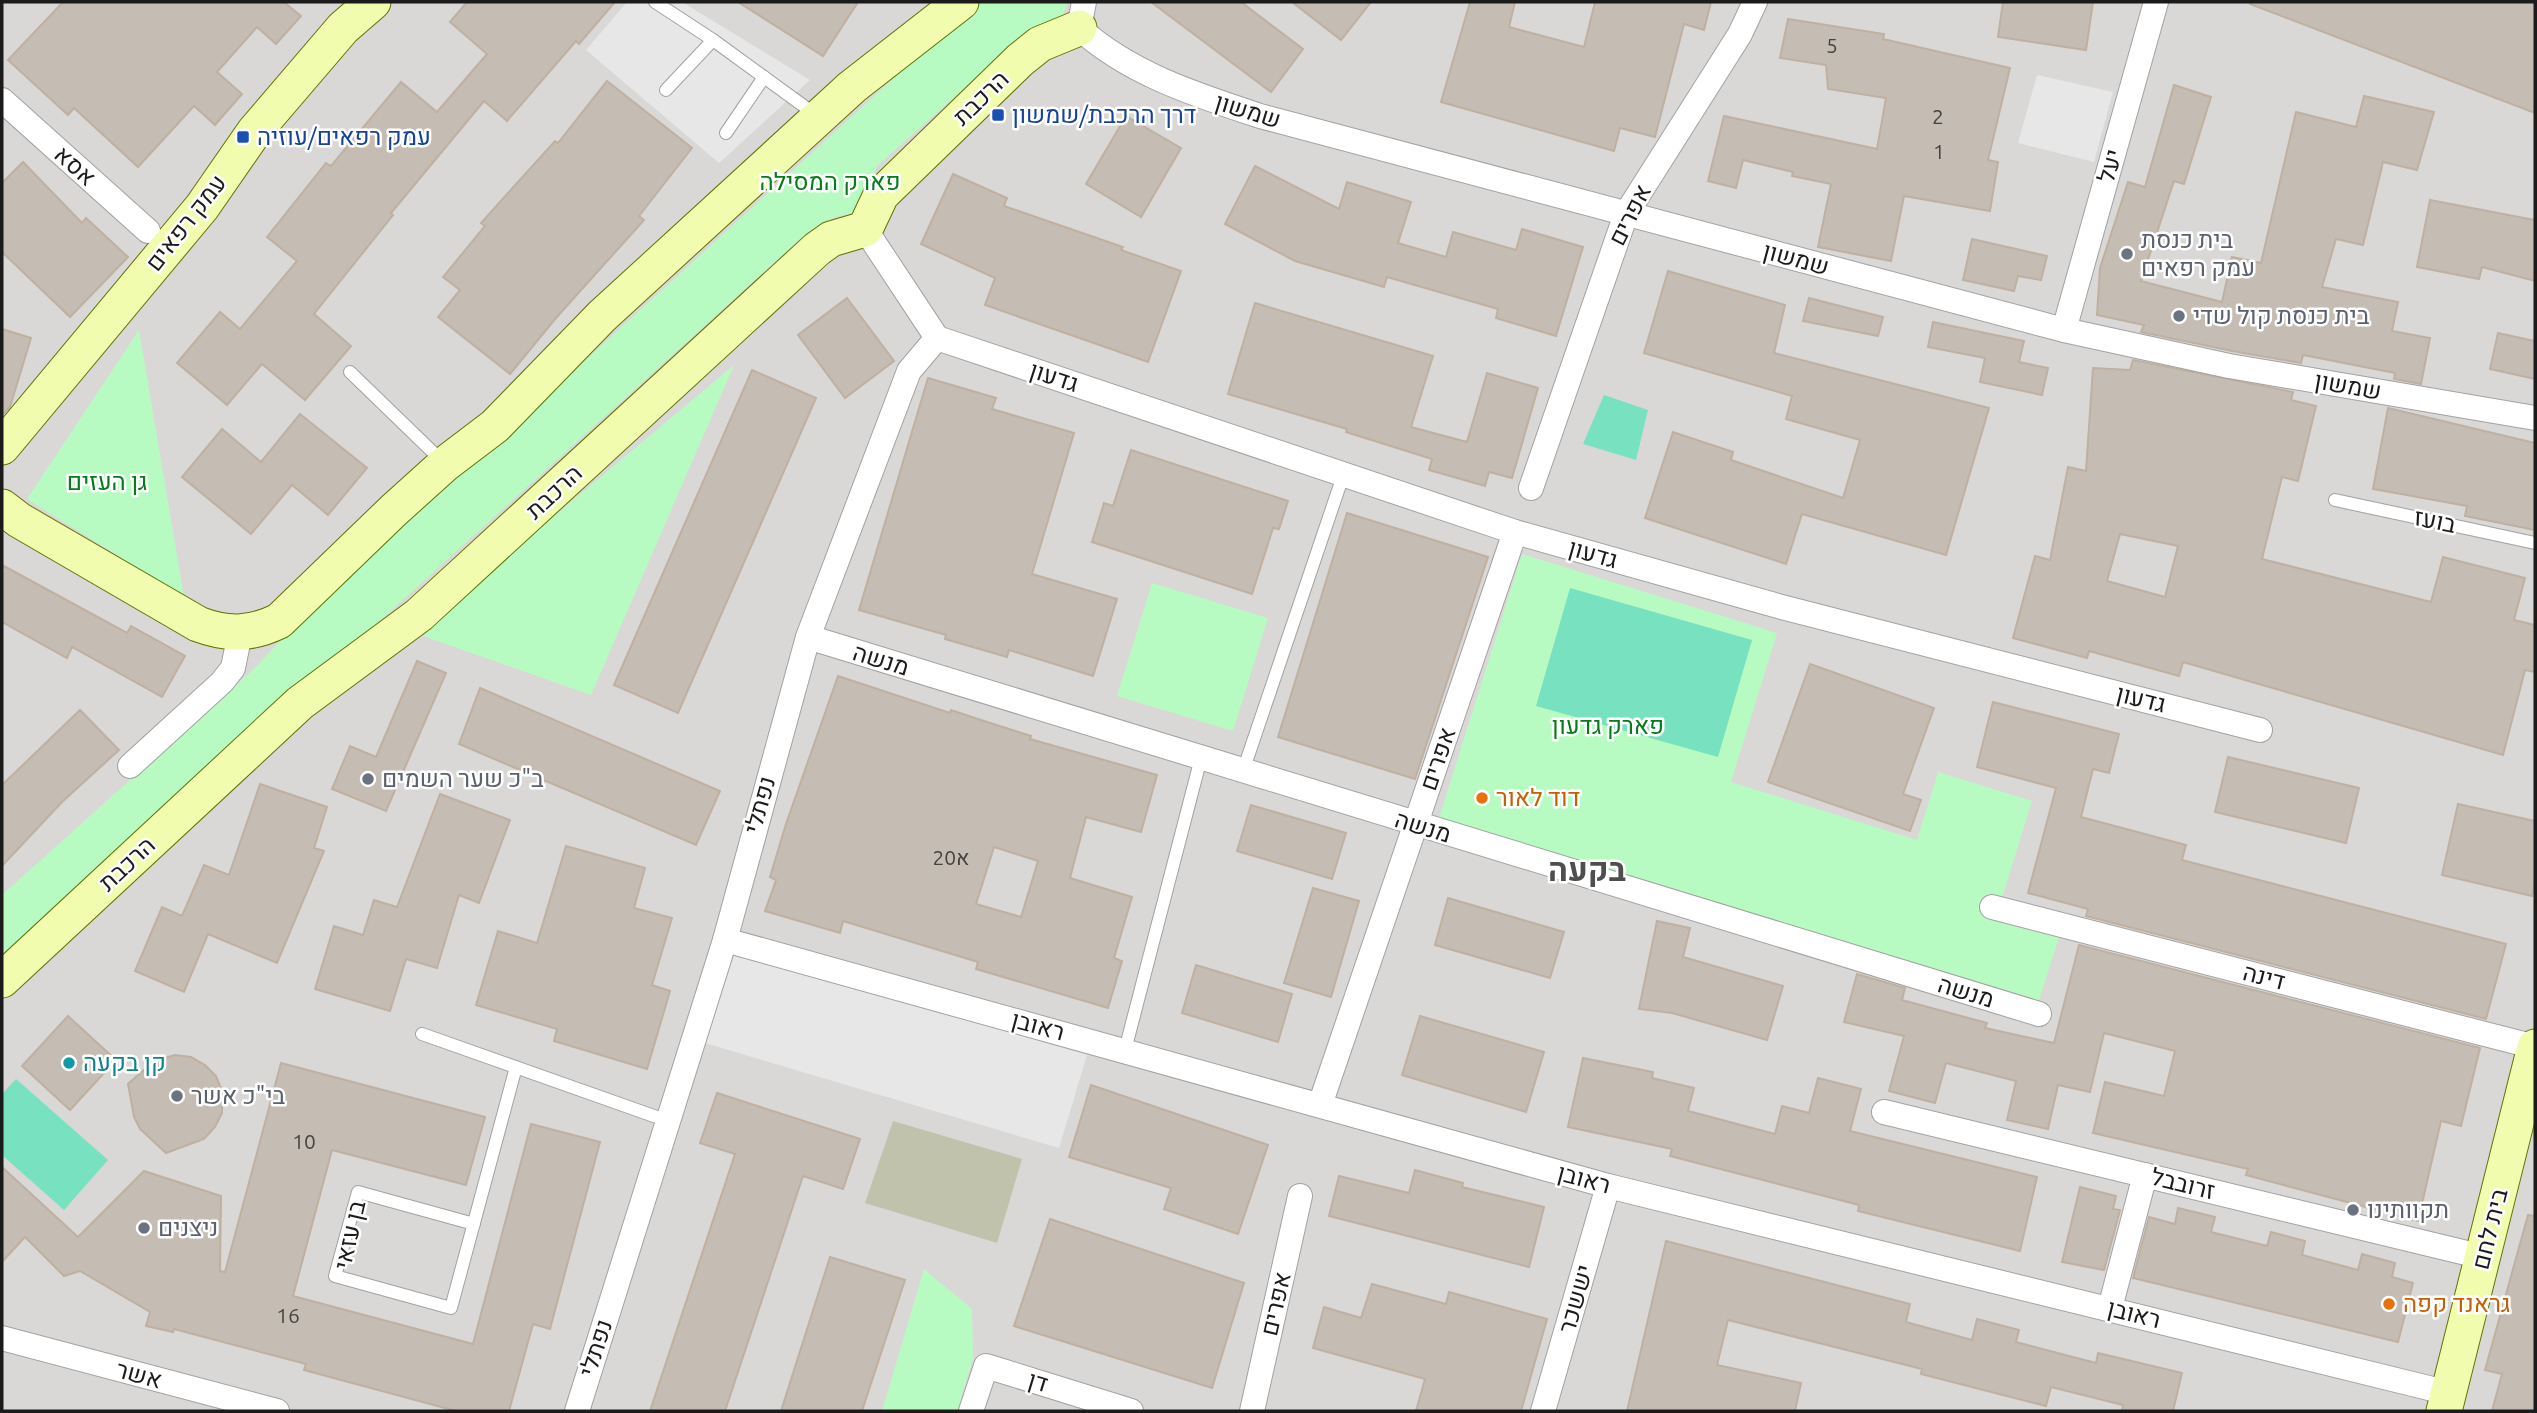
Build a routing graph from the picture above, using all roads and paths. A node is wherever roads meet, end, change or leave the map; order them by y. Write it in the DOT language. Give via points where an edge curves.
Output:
graph roads {
  1 [pos="655,2"];
  2 [pos="961,2"];
  3 [pos="1755,2"];
  4 [pos="2156,2"];
  5 [pos="362,5"];
  6 [pos="1082,15"];
  7 [pos="713,40"];
  8 [pos="764,77"];
  9 [pos="666,90"];
  10 [pos="2,100"];
  11 [pos="819,118"];
  12 [pos="726,133"];
  13 [pos="1626,214"];
  14 [pos="866,229"];
  15 [pos="148,231"];
  16 [pos="2064,331"];
  17 [pos="937,338"];
  18 [pos="350,372"];
  19 [pos="2535,418"];
  20 [pos="2,447"];
  21 [pos="445,464"];
  22 [pos="1344,473"];
  23 [pos="1531,488"];
  24 [pos="2335,500"];
  25 [pos="2,507"];
  26 [pos="1515,532"];
  27 [pos="2535,543"];
  28 [pos="240,633"];
  29 [pos="808,638"];
  30 [pos="2260,730"];
  31 [pos="1201,758"];
  32 [pos="130,766"];
  33 [pos="1243,771"];
  34 [pos="1415,825"];
  35 [pos="1992,907"];
  36 [pos="725,940"];
  37 [pos="2,981"];
  38 [pos="2039,1014"];
  39 [pos="422,1034"];
  40 [pos="2535,1047"];
  41 [pos="1125,1050"];
  42 [pos="516,1067"];
  43 [pos="1320,1105"];
  44 [pos="1884,1112"];
  45 [pos="668,1121"];
  46 [pos="2145,1175"];
  47 [pos="1608,1186"];
  48 [pos="1300,1196"];
  49 [pos="474,1224"];
  50 [pos="2483,1257"];
  51 [pos="2110,1308"];
  52 [pos="2,1338"];
  53 [pos="2447,1402"];
  54 [pos="276,1411"];
  55 [pos="577,1411"];
  56 [pos="971,1411"];
  57 [pos="1131,1411"];
  58 [pos="1252,1411"];
  59 [pos="1544,1411"];
  1 -- 7 [label="lane"];
  2 -- 11 [label="street" via="871,70"];
  3 -- 13 [label="street, אפרים" via="1740,34"];
  4 -- 16 [label="street, יעל"];
  5 -- 20 [label="street, עמק רפאים" via="254,132 202,207"];
  6 -- 13 [label="street, שמשון" via="1104,48 1182,91"];
  6 -- 14 [label="street, הרכבת" via="1020,60 881,195"];
  7 -- 8 [label="lane"];
  7 -- 9 [label="lane"];
  8 -- 11 [label="lane"];
  8 -- 12 [label="lane"];
  10 -- 15 [label="street, אסא"];
  11 -- 21 [label="street" via="602,316 504,418"];
  13 -- 16 [label="street, שמשון"];
  13 -- 23 [label="street, אפרים"];
  14 -- 17 [label="street"];
  14 -- 37 [label="street, הרכבת" via="831,239 817,249 419,615 300,703"];
  16 -- 19 [label="street, שמשון" via="2229,366"];
  17 -- 22 [label="street, גדעון"];
  17 -- 29 [label="street, נפתלי" via="909,371"];
  18 -- 21 [label="lane"];
  21 -- 28 [label="street" via="279,621"];
  22 -- 26 [label="street, גדעון"];
  22 -- 33 [label="lane"];
  24 -- 27 [label="lane, בועז"];
  25 -- 28 [label="street" via="198,624"];
  26 -- 30 [label="street, גדעון" via="1778,606"];
  26 -- 34 [label="street, אפרים"];
  28 -- 32 [label="street" via="233,668 222,682"];
  29 -- 31 [label="street, מנשה"];
  29 -- 36 [label="street, נפתלי"];
  31 -- 33 [label="street, מנשה"];
  31 -- 41 [label="lane"];
  33 -- 34 [label="street, מנשה"];
  34 -- 38 [label="street, מנשה"];
  34 -- 43 [label="street, אפרים"];
  35 -- 40 [label="street, דינה"];
  36 -- 41 [label="street, ראובן"];
  36 -- 45 [label="street, נפתלי"];
  39 -- 42 [label="lane"];
  40 -- 50 [label="street, בית לחם"];
  41 -- 43 [label="street, ראובן"];
  42 -- 45 [label="lane"];
  42 -- 49 [label="lane, בן עזאי"];
  43 -- 47 [label="street, ראובן"];
  44 -- 46 [label="street, זרובבל"];
  45 -- 55 [label="street, נפתלי"];
  46 -- 50 [label="street, זרובבל"];
  46 -- 51 [label="street"];
  47 -- 51 [label="street, ראובן"];
  47 -- 59 [label="street, יששכר"];
  48 -- 58 [label="street, אפרים"];
  49 -- 49 [label="lane, בן עזאי" via="451,1308 335,1276 358,1192"];
  50 -- 53 [label="street, בית לחם"];
  51 -- 53 [label="street, ראובן"];
  52 -- 54 [label="street, אשר"];
  56 -- 57 [label="street, דן" via="986,1366"];
}
